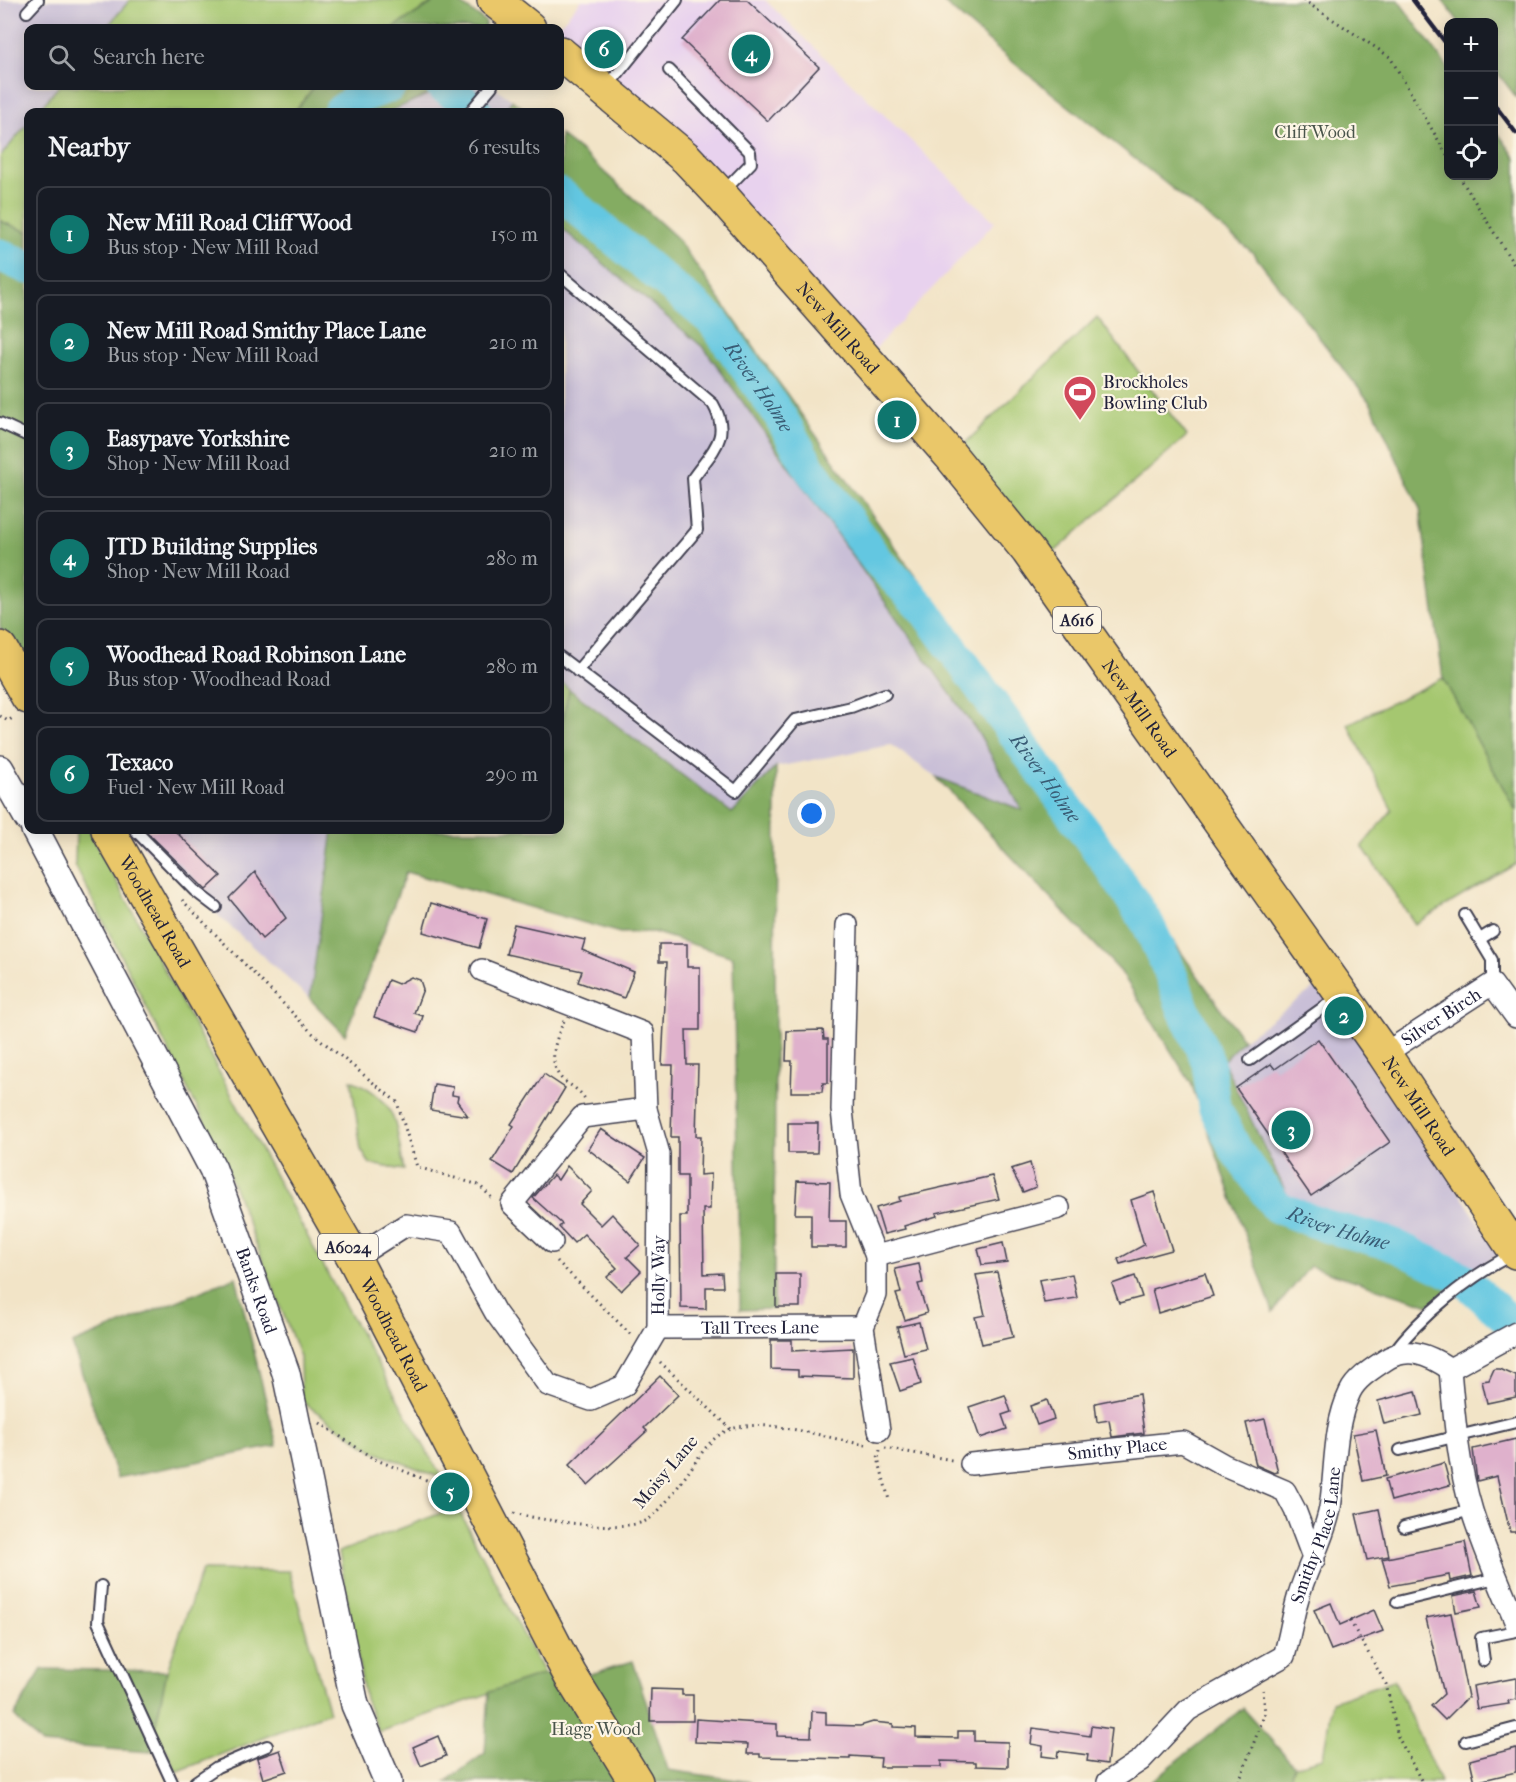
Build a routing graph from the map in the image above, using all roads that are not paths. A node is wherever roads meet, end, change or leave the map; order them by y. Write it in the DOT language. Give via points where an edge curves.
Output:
graph roads {
  1 [pos="38,0"];
  2 [pos="677,0"];
  3 [pos="27,12"];
  4 [pos="564,61"];
  5 [pos="669,70"];
  6 [pos="489,90"];
  7 [pos="605,90"];
  8 [pos="473,108"];
  9 [pos="720,194"];
  10 [pos="564,277"];
  11 [pos="0,423"];
  12 [pos="24,434"];
  13 [pos="0,648"];
  14 [pos="564,660"];
  15 [pos="577,670"];
  16 [pos="24,690"];
  17 [pos="885,694"];
  18 [pos="0,769"];
  19 [pos="24,811"];
  20 [pos="110,834"];
  21 [pos="139,834"];
  22 [pos="45,836"];
  23 [pos="216,907"];
  24 [pos="1465,915"];
  25 [pos="848,925"];
  26 [pos="1493,931"];
  27 [pos="1480,939"];
  28 [pos="482,970"];
  29 [pos="1492,984"];
  30 [pos="1342,994"];
  31 [pos="1516,1017"];
  32 [pos="1384,1053"];
  33 [pos="1250,1060"];
  34 [pos="646,1109"];
  35 [pos="1059,1208"];
  36 [pos="553,1250"];
  37 [pos="1516,1252"];
  38 [pos="876,1256"];
  39 [pos="354,1258"];
  40 [pos="862,1327"];
  41 [pos="658,1328"];
  42 [pos="1510,1337"];
  43 [pos="1390,1357"];
  44 [pos="1450,1369"];
  45 [pos="1516,1422"];
  46 [pos="1457,1436"];
  47 [pos="880,1439"];
  48 [pos="1400,1450"];
  49 [pos="971,1464"];
  50 [pos="1472,1510"];
  51 [pos="1404,1527"];
  52 [pos="1314,1560"];
  53 [pos="1496,1578"];
  54 [pos="101,1586"];
  55 [pos="1397,1602"];
  56 [pos="1516,1623"];
  57 [pos="1516,1631"];
  58 [pos="1485,1661"];
  59 [pos="1516,1728"];
  60 [pos="1466,1741"];
  61 [pos="267,1746"];
  62 [pos="172,1782"];
  63 [pos="195,1782"];
  64 [pos="388,1782"];
  65 [pos="636,1782"];
  66 [pos="1108,1782"];
  1 -- 3 [label="lane"];
  2 -- 7 [label="lane"];
  4 -- 7 [label="main road, New Mill Road / A616"];
  5 -- 9 [label="lane" via="750,152 751,163"];
  6 -- 8 [label="lane"];
  7 -- 9 [label="main road, New Mill Road / A616" via="686,158"];
  9 -- 30 [label="main road, New Mill Road / A616" via="950,455 1028,551"];
  10 -- 15 [label="lane" via="713,404 722,428 719,442 693,478 697,530"];
  11 -- 12 [label="lane"];
  13 -- 16 [label="main road"];
  14 -- 15 [label="lane"];
  15 -- 17 [label="lane" via="736,791 795,720 851,707"];
  18 -- 19 [label="street"];
  20 -- 39 [label="main road, Woodhead Road / A6024"];
  21 -- 23 [label="lane"];
  22 -- 64 [label="street, Banks Road" via="213,1169 286,1373 355,1706"];
  24 -- 27 [label="lane"];
  25 -- 38 [label="street" via="842,1110 852,1194"];
  26 -- 27 [label="lane"];
  27 -- 29 [label="lane" via="1492,960"];
  28 -- 34 [label="street, Holly Way" via="644,1033"];
  29 -- 31 [label="street, Silver Birch"];
  29 -- 32 [label="street, Silver Birch"];
  30 -- 32 [label="main road, New Mill Road / A616"];
  30 -- 33 [label="lane"];
  32 -- 37 [label="main road, New Mill Road / A616"];
  34 -- 36 [label="street" via="582,1118 512,1204"];
  34 -- 41 [label="street, Holly Way" via="659,1154"];
  35 -- 38 [label="street"];
  37 -- 43 [label="lane" via="1484,1269 1403,1339"];
  38 -- 40 [label="street" via="876,1295"];
  39 -- 41 [label="street, Holly Way" via="406,1225 451,1232 495,1312 548,1385 591,1400 624,1386"];
  39 -- 65 [label="main road, Woodhead Road / A6024" via="570,1675"];
  40 -- 41 [label="street, Tall Trees Lane"];
  40 -- 47 [label="street"];
  42 -- 44 [label="street"];
  43 -- 44 [label="street, Smithy Place Lane" via="1410,1352 1432,1357"];
  43 -- 52 [label="street, Smithy Place Lane" via="1368,1371 1351,1390 1341,1418 1330,1509"];
  44 -- 46 [label="street"];
  45 -- 46 [label="lane"];
  46 -- 48 [label="lane"];
  46 -- 50 [label="street"];
  49 -- 52 [label="street, Smithy Place" via="1183,1442 1285,1491"];
  50 -- 51 [label="lane"];
  50 -- 53 [label="street"];
  52 -- 66 [label="street, Smithy Place Lane" via="1298,1599 1284,1656 1188,1710 1141,1760"];
  53 -- 55 [label="lane"];
  53 -- 56 [label="street"];
  54 -- 62 [label="lane" via="98,1622"];
  57 -- 58 [label="lane" via="1481,1638"];
  59 -- 60 [label="lane"];
  61 -- 63 [label="lane" via="217,1767"];
}
